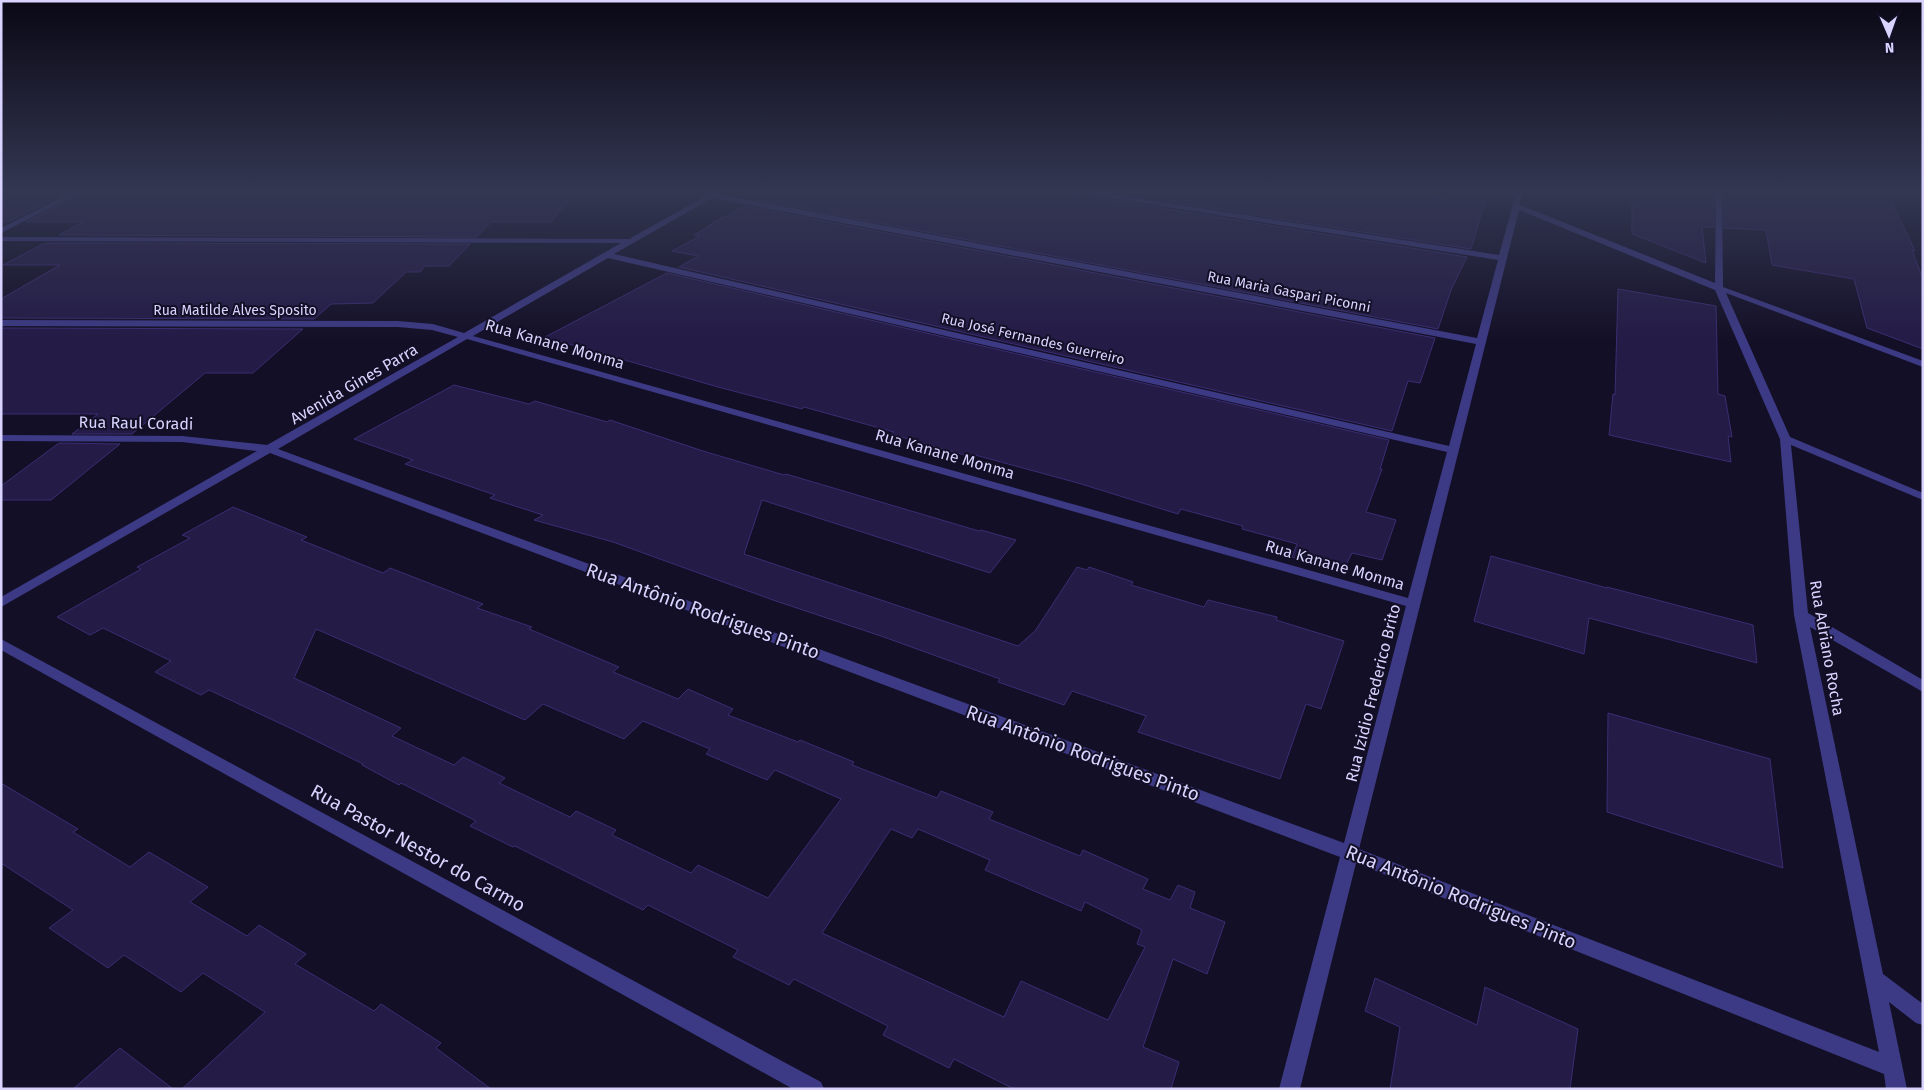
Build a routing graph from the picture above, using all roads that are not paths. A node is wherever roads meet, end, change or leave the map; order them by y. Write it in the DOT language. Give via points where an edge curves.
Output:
graph roads {
  1 [pos="588,241"];
  2 [pos="630,241"];
  3 [pos="951,241"];
  4 [pos="1394,241"];
  5 [pos="1506,241"];
  6 [pos="1615,241"];
  7 [pos="1719,241"];
  8 [pos="607,255"];
  9 [pos="1502,258"];
  10 [pos="1719,288"];
  11 [pos="1,323"];
  12 [pos="468,336"];
  13 [pos="1481,342"];
  14 [pos="1923,364"];
  15 [pos="1,438"];
  16 [pos="1785,439"];
  17 [pos="269,449"];
  18 [pos="1453,450"];
  19 [pos="1923,497"];
  20 [pos="1,602"];
  21 [pos="1413,604"];
  22 [pos="1801,615"];
  23 [pos="1,644"];
  24 [pos="1923,687"];
  25 [pos="1350,853"];
  26 [pos="1874,978"];
  27 [pos="1923,1016"];
  28 [pos="1892,1067"];
  29 [pos="814,1089"];
  30 [pos="1289,1089"];
  31 [pos="1897,1089"];
  1 -- 2 [label="street"];
  2 -- 8 [label="street, Avenida Gines Parra"];
  3 -- 13 [label="street, Rua Maria Gaspari Piconni"];
  4 -- 9 [label="street"];
  5 -- 9 [label="street, Rua Izidio Frederico Brito"];
  6 -- 10 [label="street"];
  7 -- 10 [label="street, Rua Adriano Rocha"];
  8 -- 12 [label="street, Avenida Gines Parra"];
  8 -- 18 [label="street, Rua José Fernandes Guerreiro"];
  9 -- 13 [label="street, Rua Izidio Frederico Brito"];
  10 -- 14 [label="street"];
  10 -- 16 [label="street, Rua Adriano Rocha"];
  11 -- 12 [label="street, Rua Matilde Alves Sposito" via="398,324 433,327"];
  12 -- 17 [label="street, Avenida Gines Parra"];
  12 -- 21 [label="street, Rua Kanane Monma"];
  13 -- 18 [label="street, Rua Izidio Frederico Brito"];
  15 -- 17 [label="street, Rua Raul Coradi" via="182,439"];
  16 -- 19 [label="street"];
  16 -- 22 [label="street, Rua Adriano Rocha"];
  17 -- 20 [label="street, Avenida Gines Parra"];
  17 -- 25 [label="street, Rua Antônio Rodrigues Pinto"];
  18 -- 21 [label="street, Rua Izidio Frederico Brito"];
  21 -- 25 [label="street, Rua Izidio Frederico Brito"];
  22 -- 24 [label="street"];
  22 -- 26 [label="street, Rua Adriano Rocha"];
  23 -- 29 [label="street, Rua Pastor Nestor do Carmo"];
  25 -- 28 [label="street, Rua Antônio Rodrigues Pinto"];
  25 -- 30 [label="street, Rua Izidio Frederico Brito"];
  26 -- 27 [label="street"];
  26 -- 28 [label="street, Rua Adriano Rocha"];
  28 -- 31 [label="street, Rua Adriano Rocha"];
}
